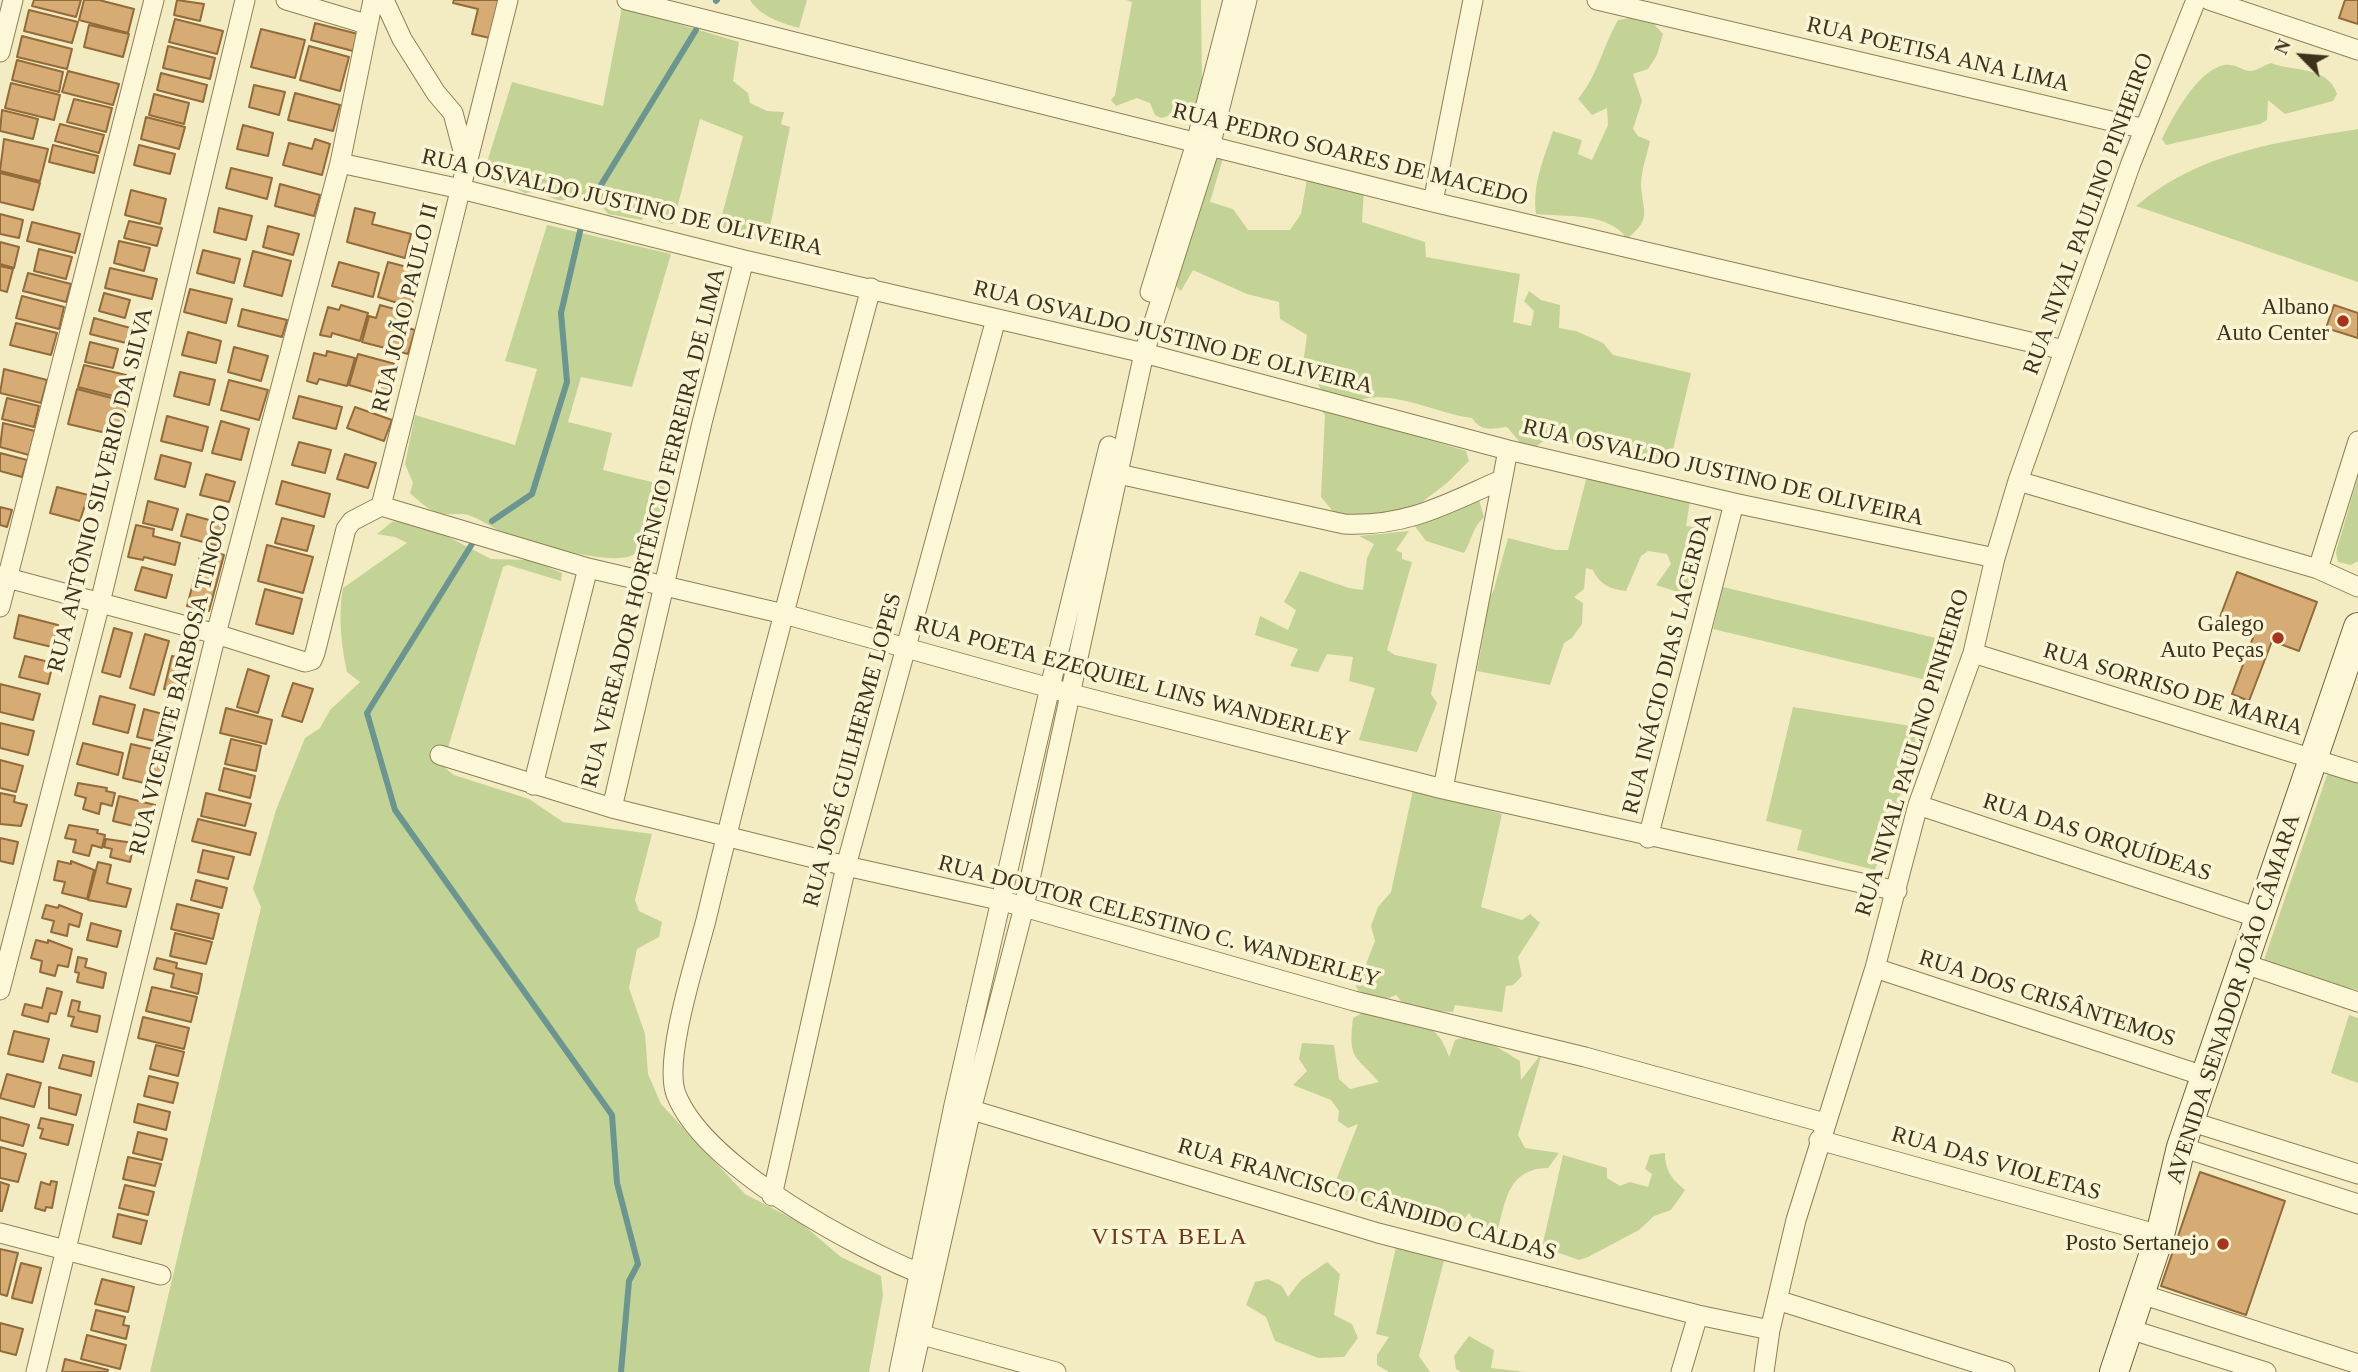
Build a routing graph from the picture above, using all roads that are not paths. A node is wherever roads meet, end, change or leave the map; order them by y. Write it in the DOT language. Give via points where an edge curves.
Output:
graph roads {
  1 [pos="13,0"];
  2 [pos="154,0"];
  3 [pos="245,0"];
  4 [pos="286,0"];
  5 [pos="373,0"];
  6 [pos="384,0"];
  7 [pos="508,0"];
  8 [pos="626,0"];
  9 [pos="1233,0"];
  10 [pos="1247,0"];
  11 [pos="1474,0"];
  12 [pos="1597,0"];
  13 [pos="2196,0"];
  14 [pos="2209,0"];
  15 [pos="366,24"];
  16 [pos="2358,50"];
  17 [pos="0,52"];
  18 [pos="2145,129"];
  19 [pos="1203,145"];
  20 [pos="340,163"];
  21 [pos="467,167"];
  22 [pos="461,189"];
  23 [pos="1433,202"];
  24 [pos="744,260"];
  25 [pos="872,288"];
  26 [pos="996,319"];
  27 [pos="2064,350"];
  28 [pos="1138,352"];
  29 [pos="2358,441"];
  30 [pos="1508,450"];
  31 [pos="1110,472"];
  32 [pos="1501,480"];
  33 [pos="2018,481"];
  34 [pos="1734,503"];
  35 [pos="381,506"];
  36 [pos="1995,558"];
  37 [pos="588,568"];
  38 [pos="2318,569"];
  39 [pos="4,577"];
  40 [pos="666,586"];
  41 [pos="2358,587"];
  42 [pos="100,603"];
  43 [pos="0,607"];
  44 [pos="784,614"];
  45 [pos="2358,626"];
  46 [pos="216,634"];
  47 [pos="904,647"];
  48 [pos="1973,653"];
  49 [pos="1059,690"];
  50 [pos="440,755"];
  51 [pos="2313,759"];
  52 [pos="2358,773"];
  53 [pos="533,785"];
  54 [pos="1443,789"];
  55 [pos="1918,806"];
  56 [pos="612,808"];
  57 [pos="726,837"];
  58 [pos="1648,838"];
  59 [pos="846,866"];
  60 [pos="1897,891"];
  61 [pos="1003,901"];
  62 [pos="1024,907"];
  63 [pos="2259,918"];
  64 [pos="2245,964"];
  65 [pos="1875,968"];
  66 [pos="0,990"];
  67 [pos="2358,1002"];
  68 [pos="2204,1076"];
  69 [pos="963,1107"];
  70 [pos="1822,1132"];
  71 [pos="2185,1134"];
  72 [pos="2358,1174"];
  73 [pos="772,1196"];
  74 [pos="2358,1204"];
  75 [pos="0,1233"];
  76 [pos="2160,1236"];
  77 [pos="68,1250"];
  78 [pos="161,1275"];
  79 [pos="926,1276"];
  80 [pos="2141,1294"];
  81 [pos="1777,1300"];
  82 [pos="1698,1315"];
  83 [pos="2129,1329"];
  84 [pos="1770,1330"];
  85 [pos="914,1332"];
  86 [pos="2358,1364"];
  87 [pos="36,1372"];
  88 [pos="898,1372"];
  89 [pos="912,1372"];
  90 [pos="1056,1372"];
  91 [pos="1681,1372"];
  92 [pos="1764,1372"];
  93 [pos="2005,1372"];
  94 [pos="2114,1372"];
  95 [pos="2266,1372"];
  1 -- 17 [label="street"];
  2 -- 39 [label="street"];
  3 -- 42 [label="street, RUA ANTÔNIO SILVERIO DA SILVA"];
  4 -- 15 [label="street"];
  5 -- 15 [label="street, RUA VICENTE BARBOSA TINOCO"];
  6 -- 21 [label="street" via="402,39 453,113"];
  7 -- 21 [label="street, RUA JOÃO PAULO II"];
  8 -- 19 [label="street, RUA PEDRO SOARES DE MACEDO"];
  9 -- 19 [label="street"];
  10 -- 19 [label="street"];
  11 -- 23 [label="street"];
  12 -- 18 [label="street, RUA POETISA ANA LIMA"];
  13 -- 18 [label="street, RUA NIVAL PAULINO PINHEIRO"];
  14 -- 16 [label="street"];
  15 -- 20 [label="street, RUA VICENTE BARBOSA TINOCO"];
  18 -- 27 [label="street, RUA NIVAL PAULINO PINHEIRO"];
  19 -- 23 [label="street, RUA PEDRO SOARES DE MACEDO"];
  19 -- 28 [label="street"];
  20 -- 22 [label="street, RUA OSVALDO JUSTINO DE OLIVEIRA"];
  20 -- 46 [label="street, RUA VICENTE BARBOSA TINOCO"];
  21 -- 22 [label="street, RUA JOÃO PAULO II"];
  22 -- 24 [label="street, RUA OSVALDO JUSTINO DE OLIVEIRA"];
  22 -- 35 [label="street, RUA JOÃO PAULO II"];
  23 -- 27 [label="street, RUA PEDRO SOARES DE MACEDO"];
  24 -- 25 [label="street, RUA OSVALDO JUSTINO DE OLIVEIRA"];
  24 -- 40 [label="street, RUA VEREADOR HORTÊNCIO FERREIRA DE LIMA"];
  25 -- 26 [label="street, RUA OSVALDO JUSTINO DE OLIVEIRA"];
  25 -- 44 [label="street"];
  26 -- 28 [label="street, RUA OSVALDO JUSTINO DE OLIVEIRA"];
  26 -- 47 [label="street, RUA JOSÉ GUILHERME LOPES"];
  27 -- 33 [label="street, RUA NIVAL PAULINO PINHEIRO"];
  28 -- 30 [label="street, RUA OSVALDO JUSTINO DE OLIVEIRA"];
  28 -- 31 [label="street"];
  29 -- 38 [label="street"];
  30 -- 32 [label="street"];
  30 -- 34 [label="street, RUA OSVALDO JUSTINO DE OLIVEIRA"];
  31 -- 32 [label="street" via="1344,524 1375,525 1405,520"];
  31 -- 49 [label="street"];
  32 -- 54 [label="street"];
  33 -- 36 [label="street, RUA NIVAL PAULINO PINHEIRO"];
  33 -- 38 [label="street"];
  34 -- 36 [label="street, RUA OSVALDO JUSTINO DE OLIVEIRA"];
  34 -- 58 [label="street, RUA INÁCIO DIAS LACERDA"];
  35 -- 37 [label="street, RUA POETA EZEQUIEL LINS WANDERLEY"];
  35 -- 46 [label="street" via="346,529 312,660 305,662"];
  36 -- 48 [label="street, RUA NIVAL PAULINO PINHEIRO"];
  37 -- 40 [label="street, RUA POETA EZEQUIEL LINS WANDERLEY"];
  37 -- 53 [label="street"];
  38 -- 41 [label="street"];
  39 -- 42 [label="street"];
  39 -- 43 [label="street"];
  40 -- 44 [label="street, RUA POETA EZEQUIEL LINS WANDERLEY"];
  40 -- 56 [label="street, RUA VEREADOR HORTÊNCIO FERREIRA DE LIMA"];
  42 -- 46 [label="street"];
  42 -- 66 [label="street, RUA ANTÔNIO SILVERIO DA SILVA"];
  44 -- 47 [label="street, RUA POETA EZEQUIEL LINS WANDERLEY"];
  44 -- 57 [label="street"];
  45 -- 51 [label="main road, AVENIDA SENADOR JOÃO CÂMARA"];
  46 -- 77 [label="street, RUA VICENTE BARBOSA TINOCO"];
  47 -- 49 [label="street, RUA POETA EZEQUIEL LINS WANDERLEY"];
  47 -- 59 [label="street, RUA JOSÉ GUILHERME LOPES"];
  48 -- 51 [label="street, RUA SORRISO DE MARIA"];
  48 -- 55 [label="street, RUA NIVAL PAULINO PINHEIRO"];
  49 -- 54 [label="street, RUA POETA EZEQUIEL LINS WANDERLEY"];
  49 -- 61 [label="street"];
  49 -- 62 [label="street"];
  50 -- 53 [label="street, RUA DOUTOR CELESTINO C. WANDERLEY"];
  51 -- 52 [label="street, RUA SORRISO DE MARIA"];
  51 -- 63 [label="main road, AVENIDA SENADOR JOÃO CÂMARA"];
  53 -- 56 [label="street, RUA DOUTOR CELESTINO C. WANDERLEY"];
  54 -- 58 [label="street, RUA POETA EZEQUIEL LINS WANDERLEY"];
  55 -- 60 [label="street, RUA NIVAL PAULINO PINHEIRO"];
  55 -- 63 [label="street, RUA DAS ORQUÍDEAS"];
  56 -- 57 [label="street, RUA DOUTOR CELESTINO C. WANDERLEY"];
  57 -- 59 [label="street, RUA DOUTOR CELESTINO C. WANDERLEY"];
  57 -- 73 [label="street" via="677,1040 673,1085 683,1108 708,1139"];
  58 -- 60 [label="street, RUA POETA EZEQUIEL LINS WANDERLEY"];
  59 -- 61 [label="street, RUA DOUTOR CELESTINO C. WANDERLEY"];
  59 -- 73 [label="street, RUA JOSÉ GUILHERME LOPES"];
  60 -- 65 [label="street, RUA NIVAL PAULINO PINHEIRO"];
  61 -- 62 [label="street, RUA DOUTOR CELESTINO C. WANDERLEY"];
  61 -- 69 [label="street"];
  62 -- 69 [label="street"];
  62 -- 70 [label="street, RUA DOUTOR CELESTINO C. WANDERLEY" via="1354,1001 1585,1057"];
  63 -- 64 [label="main road, AVENIDA SENADOR JOÃO CÂMARA"];
  64 -- 67 [label="street"];
  64 -- 68 [label="main road, AVENIDA SENADOR JOÃO CÂMARA"];
  65 -- 68 [label="street, RUA DOS CRISÂNTEMOS"];
  65 -- 70 [label="street, RUA NIVAL PAULINO PINHEIRO"];
  68 -- 71 [label="main road, AVENIDA SENADOR JOÃO CÂMARA"];
  69 -- 79 [label="street"];
  69 -- 82 [label="street, RUA FRANCISCO CÂNDIDO CALDAS" via="1378,1233"];
  70 -- 76 [label="street, RUA DAS VIOLETAS"];
  70 -- 81 [label="street, RUA NIVAL PAULINO PINHEIRO"];
  71 -- 72 [label="street"];
  71 -- 74 [label="street"];
  71 -- 76 [label="main road, AVENIDA SENADOR JOÃO CÂMARA"];
  73 -- 79 [label="street"];
  75 -- 77 [label="street"];
  76 -- 80 [label="main road, AVENIDA SENADOR JOÃO CÂMARA"];
  77 -- 78 [label="street"];
  77 -- 87 [label="street, RUA VICENTE BARBOSA TINOCO"];
  79 -- 85 [label="street"];
  80 -- 83 [label="main road, AVENIDA SENADOR JOÃO CÂMARA"];
  80 -- 86 [label="street"];
  81 -- 84 [label="street, RUA NIVAL PAULINO PINHEIRO"];
  81 -- 93 [label="street"];
  82 -- 84 [label="street, RUA FRANCISCO CÂNDIDO CALDAS"];
  82 -- 91 [label="street"];
  83 -- 94 [label="main road, AVENIDA SENADOR JOÃO CÂMARA"];
  83 -- 95 [label="street"];
  84 -- 92 [label="street, RUA NIVAL PAULINO PINHEIRO"];
  85 -- 88 [label="street"];
  85 -- 89 [label="street"];
  85 -- 90 [label="street"];
}
